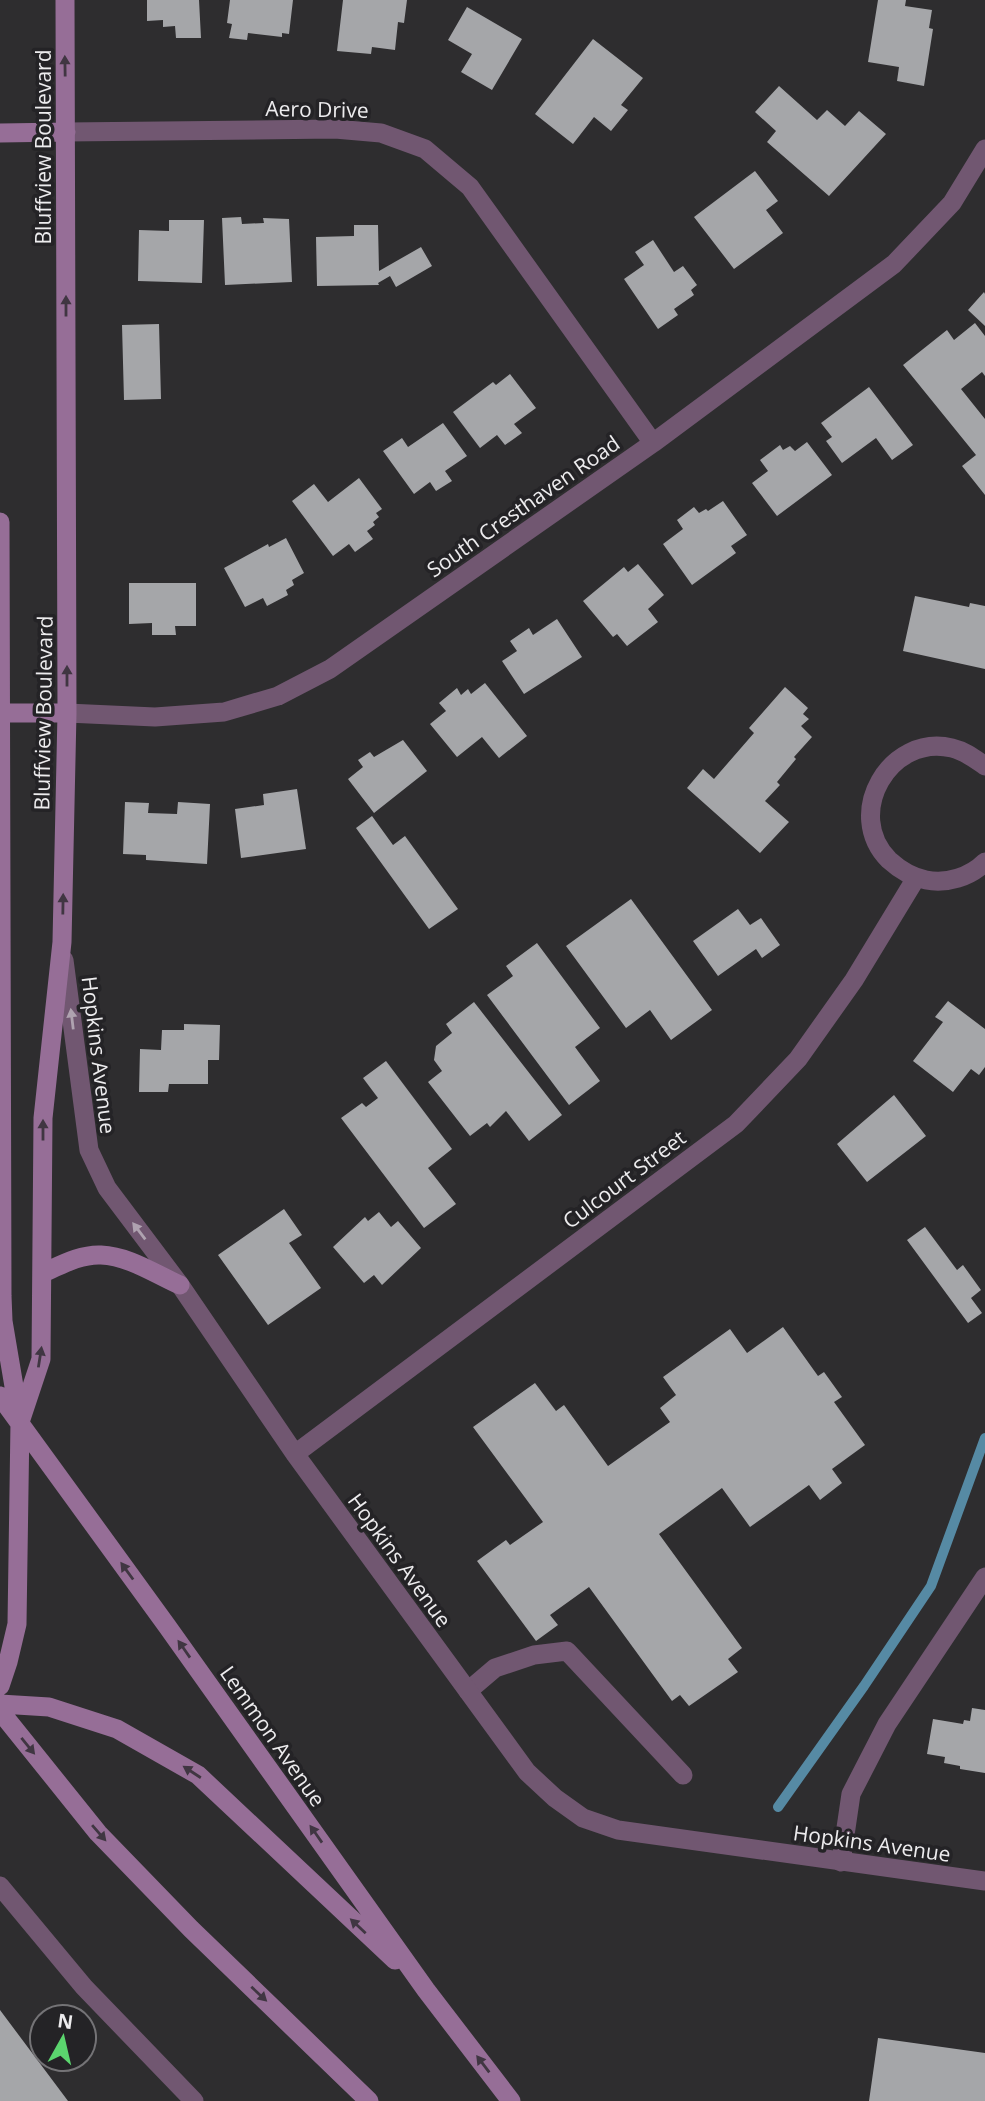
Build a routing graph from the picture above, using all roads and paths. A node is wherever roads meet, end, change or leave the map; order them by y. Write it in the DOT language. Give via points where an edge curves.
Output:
graph roads {
  1 [pos="65,0"];
  2 [pos="66,132"];
  3 [pos="0,133"];
  4 [pos="985,149"];
  5 [pos="653,443"];
  6 [pos="0,522"];
  7 [pos="1,713"];
  8 [pos="67,713"];
  9 [pos="985,766"];
  10 [pos="985,862"];
  11 [pos="916,878"];
  12 [pos="62,942"];
  13 [pos="1,1097"];
  14 [pos="43,1273"];
  15 [pos="180,1285"];
  16 [pos="0,1396"];
  17 [pos="20,1422"];
  18 [pos="295,1454"];
  19 [pos="985,1577"];
  20 [pos="976,1608"];
  21 [pos="0,1686"];
  22 [pos="468,1691"];
  23 [pos="0,1704"];
  24 [pos="0,1711"];
  25 [pos="683,1775"];
  26 [pos="841,1862"];
  27 [pos="985,1881"];
  28 [pos="0,1886"];
  29 [pos="426,1990"];
  30 [pos="194,2101"];
  31 [pos="369,2101"];
  32 [pos="511,2101"];
  2 -- 1 [label="main road, Bluffview Boulevard, one-way"];
  2 -- 3 [label="main road, Aero Drive"];
  2 -- 5 [label="street, Aero Drive" via="335,129 381,133 425,149 470,187"];
  8 -- 2 [label="main road, Bluffview Boulevard, one-way"];
  4 -- 5 [label="street, South Cresthaven Road" via="952,203 894,264"];
  5 -- 8 [label="street, South Cresthaven Road" via="330,669 278,696 224,712 155,717"];
  6 -- 7 [label="main road, Bluffview Boulevard"];
  7 -- 8 [label="main road, South Cresthaven Road"];
  7 -- 13 [label="main road, Bluffview Boulevard"];
  12 -- 8 [label="main road, Bluffview Boulevard, one-way"];
  9 -- 11 [label="street" via="952,748 932,747 894,762 881,778 872,796 874,836 883,854"];
  10 -- 11 [label="street" via="950,880"];
  11 -- 18 [label="street, Culcourt Street" via="854,980 798,1059 736,1124"];
  14 -- 12 [label="main road, Bluffview Boulevard, one-way" via="43,1118"];
  15 -- 12 [label="street, Hopkins Avenue, one-way" via="107,1188 89,1150"];
  13 -- 17 [label="main road, Bluffview Boulevard" via="3,1321"];
  14 -- 15 [label="main road" via="100,1255 125,1260"];
  17 -- 14 [label="main road, Bluffview Boulevard, one-way" via="41,1359"];
  15 -- 18 [label="street, Hopkins Avenue"];
  16 -- 17 [label="main road, Lemmon Avenue"];
  17 -- 21 [label="main road, Bluffview Boulevard" via="17,1624"];
  29 -- 17 [label="main road, Lemmon Avenue, one-way"];
  18 -- 22 [label="street, Hopkins Avenue"];
  19 -- 20 [label="street"];
  20 -- 26 [label="street" via="887,1724 851,1794"];
  22 -- 25 [label="street" via="495,1668 534,1655 567,1651"];
  22 -- 26 [label="street, Hopkins Avenue" via="527,1772 583,1818 618,1830"];
  29 -- 23 [label="main road, one-way" via="198,1775 117,1729 49,1707"];
  24 -- 31 [label="main road, one-way" via="98,1833"];
  26 -- 27 [label="street, Hopkins Avenue"];
  28 -- 30 [label="street" via="84,1987"];
  32 -- 29 [label="main road, Lemmon Avenue, one-way"];
}
